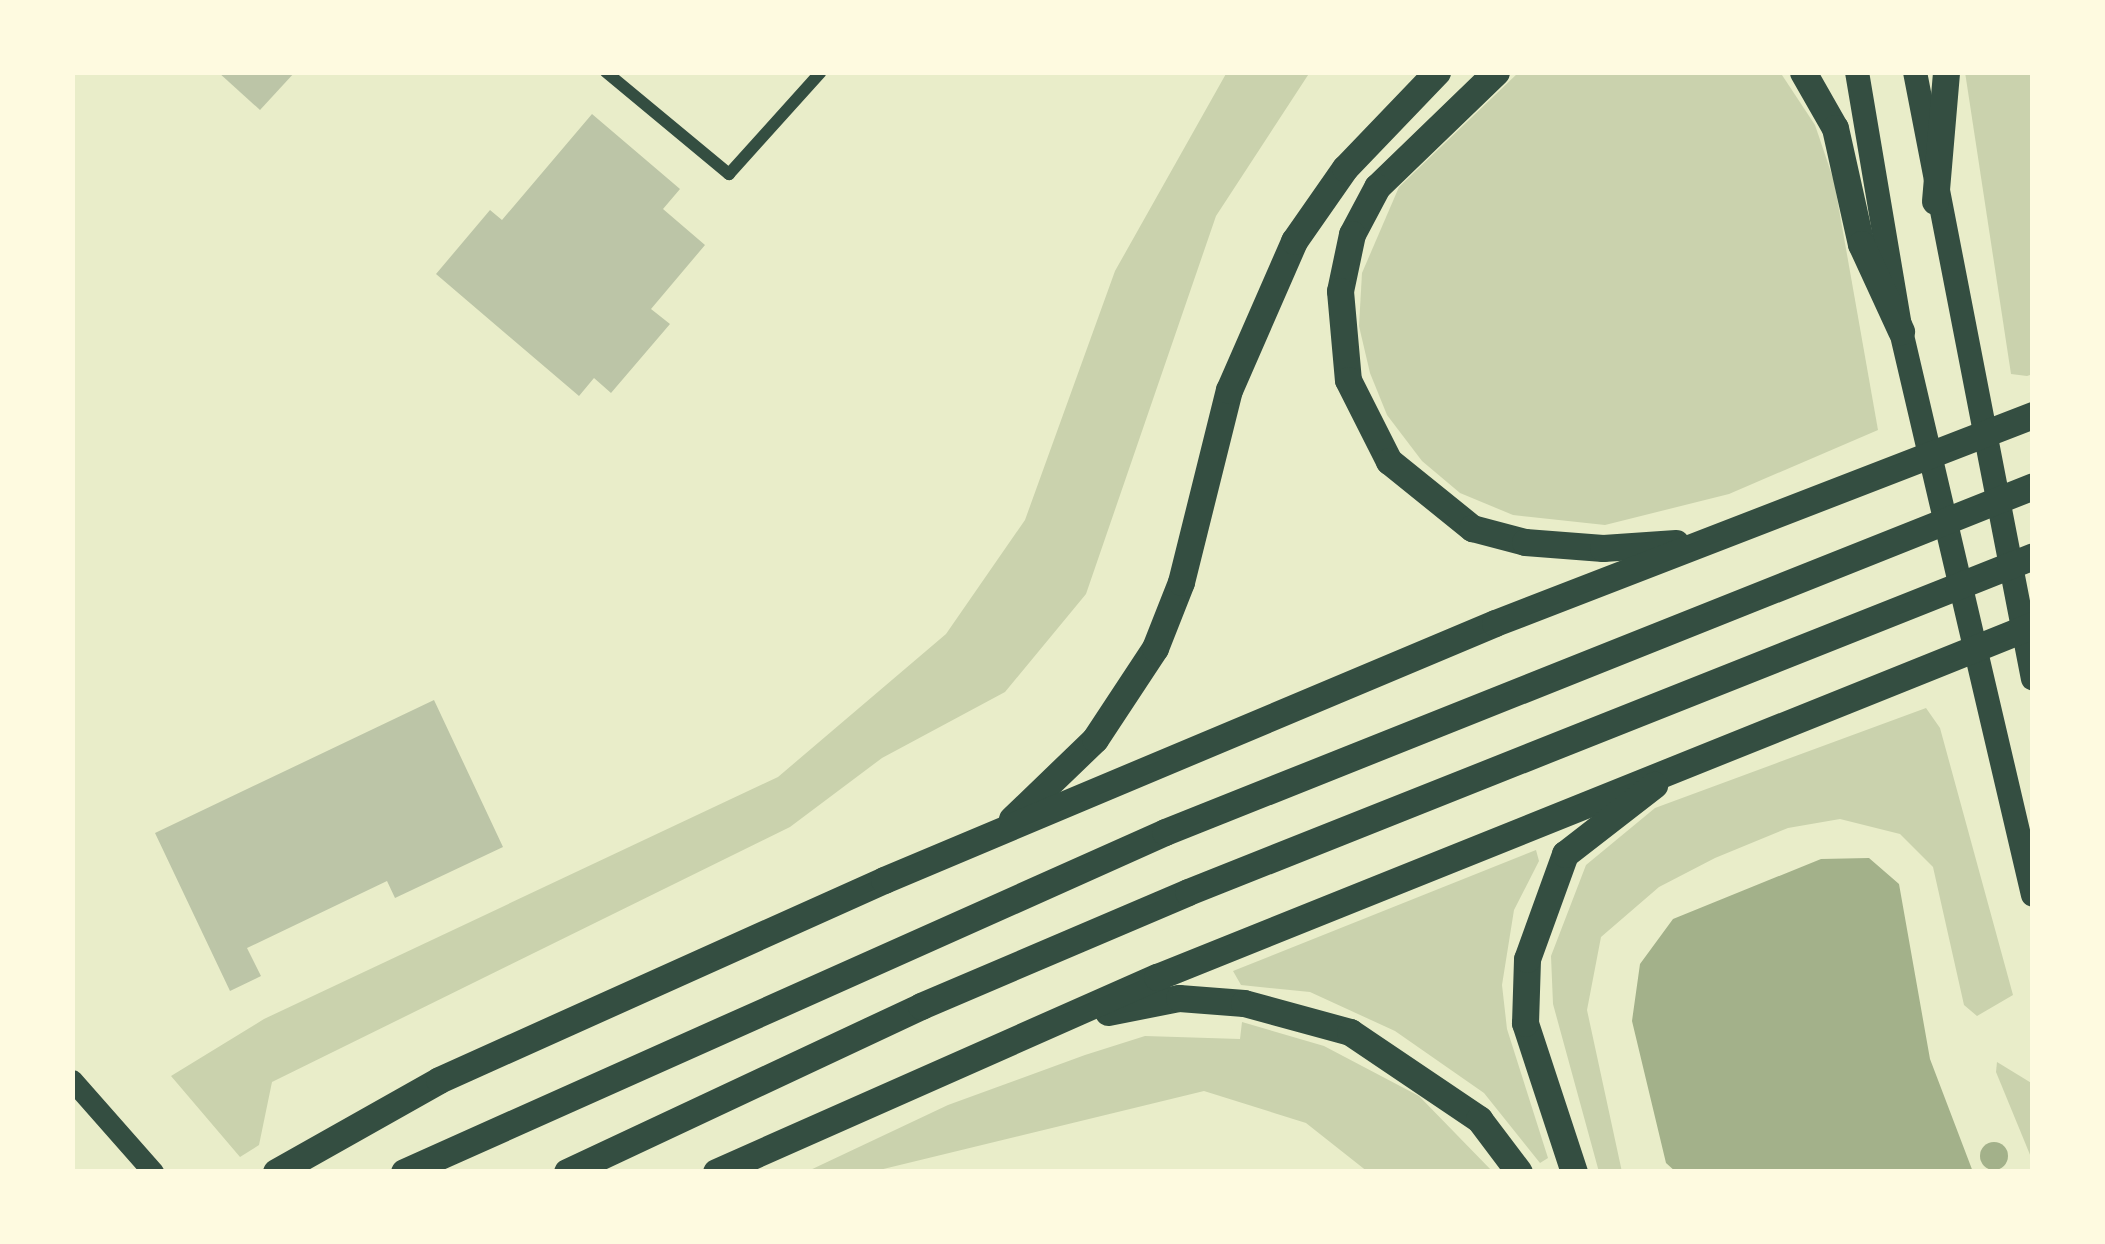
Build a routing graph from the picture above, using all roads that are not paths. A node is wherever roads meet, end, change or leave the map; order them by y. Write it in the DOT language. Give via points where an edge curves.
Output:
graph roads {
  1 [pos="606,72"];
  2 [pos="821,72"];
  3 [pos="1437,72"];
  4 [pos="1496,72"];
  5 [pos="1802,72"];
  6 [pos="1857,72"];
  7 [pos="1915,72"];
  8 [pos="1946,72"];
  9 [pos="1935,201"];
  10 [pos="1900,331"];
  11 [pos="2033,415"];
  12 [pos="2033,486"];
  13 [pos="1710,539"];
  14 [pos="2033,556"];
  15 [pos="2033,625"];
  16 [pos="2033,679"];
  17 [pos="1694,758"];
  18 [pos="1000,831"];
  19 [pos="2033,895"];
  20 [pos="1046,1028"];
  21 [pos="72,1080"];
  22 [pos="153,1172"];
  23 [pos="276,1172"];
  24 [pos="404,1172"];
  25 [pos="567,1172"];
  26 [pos="716,1172"];
  27 [pos="1520,1172"];
  28 [pos="1574,1172"];
  1 -- 2 [label="street" via="729,174"];
  3 -- 18 [label="highway" via="1345,168 1294,241 1252,323 1180,582 1127,697"];
  4 -- 13 [label="highway" via="1377,187 1352,234 1341,336 1365,422 1425,497 1472,527 1525,542 1604,548"];
  5 -- 10 [label="highway" via="1835,128 1861,244"];
  6 -- 10 [label="highway"];
  7 -- 9 [label="highway"];
  8 -- 9 [label="highway"];
  9 -- 16 [label="highway"];
  10 -- 19 [label="highway"];
  11 -- 13 [label="highway"];
  12 -- 24 [label="highway" via="990,907"];
  13 -- 18 [label="highway"];
  14 -- 25 [label="highway" via="1188,892"];
  15 -- 17 [label="highway"];
  17 -- 20 [label="highway"];
  17 -- 28 [label="highway" via="1592,827 1565,854 1539,911 1525,1023"];
  18 -- 23 [label="highway" via="439,1080"];
  20 -- 26 [label="highway"];
  20 -- 27 [label="highway" via="1179,998 1294,1014 1350,1032 1424,1075 1479,1119"];
  21 -- 22 [label="main road"];
}
